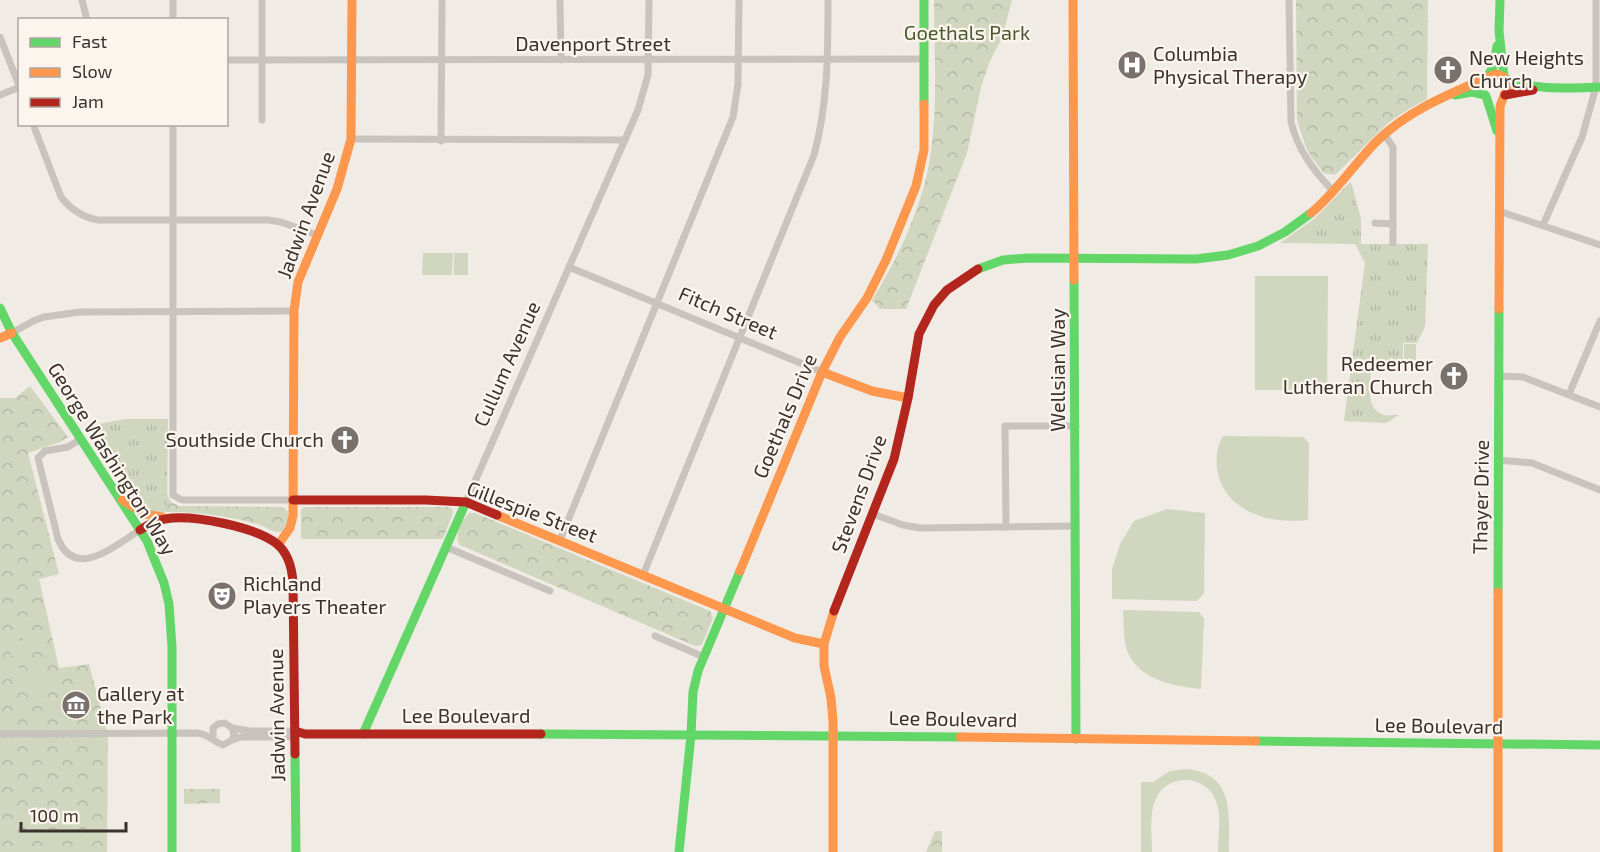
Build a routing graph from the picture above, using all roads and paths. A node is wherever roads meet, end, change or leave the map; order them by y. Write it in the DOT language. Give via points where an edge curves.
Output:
graph roads {
  1 [pos="81,0"];
  2 [pos="173,0"];
  3 [pos="262,0"];
  4 [pos="352,0"];
  5 [pos="442,0"];
  6 [pos="560,0"];
  7 [pos="649,0"];
  8 [pos="739,0"];
  9 [pos="828,0"];
  10 [pos="924,0"];
  11 [pos="1074,0"];
  12 [pos="1290,0"];
  13 [pos="1500,0"];
  14 [pos="1596,0"];
  15 [pos="86,18"];
  16 [pos="173,18"];
  17 [pos="1499,32"];
  18 [pos="0,37"];
  19 [pos="924,59"];
  20 [pos="228,60"];
  21 [pos="262,60"];
  22 [pos="351,60"];
  23 [pos="442,60"];
  24 [pos="561,60"];
  25 [pos="649,60"];
  26 [pos="738,60"];
  27 [pos="828,60"];
  28 [pos="1487,77"];
  29 [pos="1505,78"];
  30 [pos="18,84"];
  31 [pos="18,87"];
  32 [pos="1553,87"];
  33 [pos="1598,87"];
  34 [pos="0,95"];
  35 [pos="1485,96"];
  36 [pos="1505,96"];
  37 [pos="1424,106"];
  38 [pos="262,120"];
  39 [pos="34,126"];
  40 [pos="173,126"];
  41 [pos="1384,134"];
  42 [pos="351,139"];
  43 [pos="625,140"];
  44 [pos="441,141"];
  45 [pos="1499,142"];
  46 [pos="1333,191"];
  47 [pos="1499,211"];
  48 [pos="174,219"];
  49 [pos="1375,223"];
  50 [pos="1393,224"];
  51 [pos="1543,225"];
  52 [pos="317,235"];
  53 [pos="1393,243"];
  54 [pos="1600,245"];
  55 [pos="1075,258"];
  56 [pos="569,267"];
  57 [pos="657,303"];
  58 [pos="0,308"];
  59 [pos="173,311"];
  60 [pos="294,311"];
  61 [pos="1600,321"];
  62 [pos="12,333"];
  63 [pos="0,338"];
  64 [pos="740,338"];
  65 [pos="822,372"];
  66 [pos="1499,376"];
  67 [pos="1569,394"];
  68 [pos="908,398"];
  69 [pos="1600,407"];
  70 [pos="1076,426"];
  71 [pos="81,439"];
  72 [pos="1498,460"];
  73 [pos="1600,490"];
  74 [pos="117,496"];
  75 [pos="293,500"];
  76 [pos="466,502"];
  77 [pos="873,514"];
  78 [pos="168,518"];
  79 [pos="1075,526"];
  80 [pos="1006,527"];
  81 [pos="140,530"];
  82 [pos="560,540"];
  83 [pos="278,545"];
  84 [pos="446,546"];
  85 [pos="643,575"];
  86 [pos="550,591"];
  87 [pos="724,608"];
  88 [pos="655,636"];
  89 [pos="824,644"];
  90 [pos="704,657"];
  91 [pos="232,728"];
  92 [pos="171,732"];
  93 [pos="0,734"];
  94 [pos="298,734"];
  95 [pos="363,734"];
  96 [pos="691,735"];
  97 [pos="834,735"];
  98 [pos="213,739"];
  99 [pos="1076,739"];
  100 [pos="232,740"];
  101 [pos="1498,745"];
  102 [pos="1600,745"];
  103 [pos="172,852"];
  104 [pos="296,852"];
  105 [pos="679,852"];
  106 [pos="833,852"];
  107 [pos="1498,852"];
  1 -- 15 [label="street"];
  2 -- 16 [label="street"];
  3 -- 21 [label="street"];
  4 -- 22 [label="street, Jadwin Avenue"];
  5 -- 23 [label="street"];
  6 -- 24 [label="street"];
  7 -- 25 [label="street, Cullum Avenue"];
  8 -- 26 [label="street"];
  9 -- 27 [label="street"];
  10 -- 19 [label="street, Goethals Drive"];
  11 -- 55 [label="street, Wellsian Way"];
  12 -- 46 [label="street" via="1291,122 1305,157"];
  13 -- 17 [label="street"];
  14 -- 33 [label="street"];
  17 -- 28 [label="street" via="1494,65"];
  17 -- 29 [label="street"];
  18 -- 30 [label="street"];
  19 -- 27 [label="street, Davenport Street"];
  19 -- 65 [label="street, Goethals Drive" via="924,150 916,186 876,282"];
  20 -- 21 [label="street, Davenport Street"];
  21 -- 22 [label="street, Davenport Street"];
  21 -- 38 [label="street"];
  22 -- 23 [label="street, Davenport Street"];
  22 -- 42 [label="street, Jadwin Avenue"];
  23 -- 24 [label="street, Davenport Street"];
  23 -- 44 [label="street"];
  24 -- 25 [label="street, Davenport Street"];
  25 -- 26 [label="street, Davenport Street"];
  25 -- 43 [label="street, Cullum Avenue" via="646,89"];
  26 -- 27 [label="street, Davenport Street"];
  26 -- 57 [label="street" via="733,117"];
  27 -- 64 [label="street" via="826,101 814,155"];
  28 -- 29 [label="street" via="1496,74"];
  28 -- 35 [label="street" via="1482,87"];
  28 -- 37 [label="street"];
  29 -- 32 [label="street" via="1518,84"];
  29 -- 36 [label="street"];
  31 -- 34 [label="street"];
  32 -- 33 [label="street"];
  32 -- 36 [label="street"];
  33 -- 51 [label="street" via="1582,137"];
  35 -- 36 [label="street" via="1496,100"];
  35 -- 37 [label="street" via="1466,93"];
  35 -- 45 [label="street, Thayer Drive"];
  36 -- 45 [label="street, Thayer Drive" via="1500,106"];
  37 -- 41 [label="street, Stevens Drive"];
  39 -- 48 [label="street" via="61,197 80,214 98,219"];
  40 -- 48 [label="street"];
  41 -- 46 [label="street, Stevens Drive"];
  41 -- 50 [label="street" via="1393,147"];
  42 -- 44 [label="street"];
  42 -- 52 [label="street, Jadwin Avenue" via="340,180"];
  43 -- 44 [label="street"];
  43 -- 56 [label="street, Cullum Avenue"];
  45 -- 47 [label="street, Thayer Drive"];
  46 -- 55 [label="street, Stevens Drive" via="1293,227 1239,252 1197,259"];
  47 -- 51 [label="street"];
  47 -- 66 [label="street, Thayer Drive"];
  48 -- 52 [label="street" via="268,219"];
  48 -- 59 [label="street"];
  49 -- 50 [label="street"];
  50 -- 53 [label="street"];
  51 -- 54 [label="street"];
  52 -- 60 [label="street, Jadwin Avenue" via="298,282"];
  55 -- 68 [label="street, Stevens Drive" via="1003,260 955,283 934,305 919,334"];
  55 -- 70 [label="street, Wellsian Way"];
  56 -- 57 [label="street, Fitch Street"];
  56 -- 76 [label="street, Cullum Avenue"];
  57 -- 64 [label="street, Fitch Street"];
  57 -- 82 [label="street"];
  58 -- 62 [label="street, George Washington Way"];
  59 -- 60 [label="street"];
  59 -- 62 [label="street" via="67,313 33,321"];
  59 -- 75 [label="street, Gillespie Street" via="175,498"];
  60 -- 75 [label="street, Jadwin Avenue"];
  61 -- 67 [label="street"];
  62 -- 63 [label="street"];
  62 -- 71 [label="street, George Washington Way"];
  64 -- 65 [label="street, Fitch Street"];
  64 -- 85 [label="street"];
  65 -- 68 [label="street, Fitch Street" via="872,391"];
  65 -- 87 [label="street, Goethals Drive"];
  66 -- 67 [label="street" via="1523,377"];
  66 -- 72 [label="street, Thayer Drive"];
  67 -- 69 [label="street"];
  68 -- 77 [label="street, Stevens Drive" via="894,459"];
  70 -- 79 [label="street, Wellsian Way"];
  70 -- 80 [label="street" via="1005,426"];
  71 -- 74 [label="street, George Washington Way"];
  71 -- 81 [label="street" via="68,447 45,451 38,458 63,550 76,558 90,559"];
  72 -- 73 [label="street" via="1532,463"];
  72 -- 101 [label="street, Thayer Drive"];
  74 -- 78 [label="street" via="145,514"];
  74 -- 81 [label="street, George Washington Way"];
  75 -- 76 [label="street, Gillespie Street"];
  75 -- 83 [label="street, Jadwin Avenue" via="292,526"];
  76 -- 82 [label="street, Gillespie Street"];
  76 -- 84 [label="street, Cullum Avenue"];
  77 -- 80 [label="street" via="920,528"];
  77 -- 89 [label="street, Stevens Drive"];
  78 -- 81 [label="street"];
  78 -- 83 [label="street" via="249,530"];
  79 -- 80 [label="street"];
  79 -- 99 [label="street, Wellsian Way"];
  81 -- 92 [label="street, George Washington Way" via="158,563 171,614"];
  82 -- 85 [label="street, Gillespie Street"];
  83 -- 94 [label="street, Jadwin Avenue" via="286,555 293,579"];
  84 -- 86 [label="street"];
  84 -- 95 [label="street, Cullum Avenue"];
  85 -- 87 [label="street, Gillespie Street"];
  87 -- 89 [label="street, Gillespie Street" via="795,638"];
  87 -- 90 [label="street, Goethals Drive"];
  88 -- 90 [label="street"];
  89 -- 97 [label="street, Stevens Drive"];
  90 -- 96 [label="street, Goethals Drive" via="693,692"];
  91 -- 94 [label="street, Lee Boulevard"];
  91 -- 98 [label="street, Lee Boulevard" via="218,724 212,732"];
  91 -- 100 [label="street"];
  92 -- 93 [label="street, Lee Boulevard"];
  92 -- 98 [label="street, Lee Boulevard" via="201,733"];
  92 -- 103 [label="street, George Washington Way"];
  94 -- 95 [label="street, Lee Boulevard"];
  94 -- 100 [label="street, Lee Boulevard"];
  94 -- 104 [label="street, Jadwin Avenue"];
  95 -- 96 [label="street, Lee Boulevard"];
  96 -- 97 [label="street, Lee Boulevard"];
  96 -- 105 [label="street, Goethals Drive"];
  97 -- 99 [label="street, Lee Boulevard"];
  97 -- 106 [label="street, Stevens Drive"];
  98 -- 100 [label="street, Lee Boulevard" via="222,744"];
  99 -- 101 [label="street, Lee Boulevard"];
  101 -- 102 [label="street, Lee Boulevard"];
  101 -- 107 [label="street, Thayer Drive"];
}
